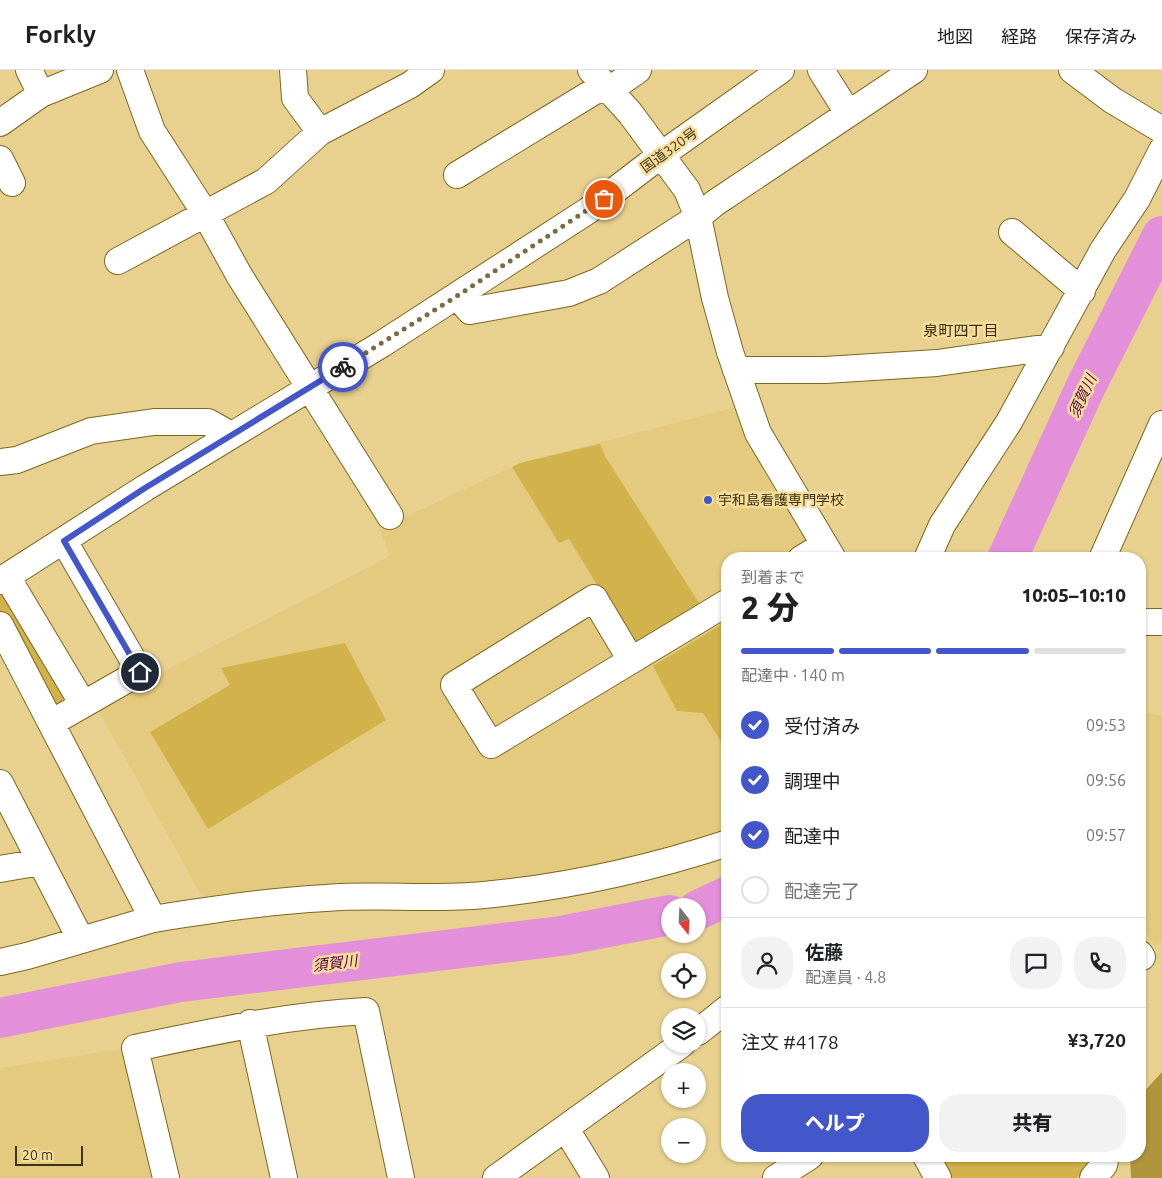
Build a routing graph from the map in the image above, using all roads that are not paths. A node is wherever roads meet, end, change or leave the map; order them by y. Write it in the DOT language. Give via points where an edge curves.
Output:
graph roads {
  1 [pos="29,70"];
  2 [pos="100,70"];
  3 [pos="130,70"];
  4 [pos="293,70"];
  5 [pos="431,70"];
  6 [pos="638,70"];
  7 [pos="821,70"];
  8 [pos="914,70"];
  9 [pos="1072,70"];
  10 [pos="769,73"];
  11 [pos="601,82"];
  12 [pos="41,94"];
  13 [pos="848,113"];
  14 [pos="0,124"];
  15 [pos="1162,130"];
  16 [pos="320,132"];
  17 [pos="1162,150"];
  18 [pos="661,155"];
  19 [pos="0,159"];
  20 [pos="457,175"];
  21 [pos="12,183"];
  22 [pos="206,215"];
  23 [pos="698,217"];
  24 [pos="1012,232"];
  25 [pos="118,261"];
  26 [pos="1082,291"];
  27 [pos="457,296"];
  28 [pos="1051,347"];
  29 [pos="736,370"];
  30 [pos="309,387"];
  31 [pos="1162,424"];
  32 [pos="231,435"];
  33 [pos="0,462"];
  34 [pos="390,516"];
  35 [pos="64,541"];
  36 [pos="829,552"];
  37 [pos="930,552"];
  38 [pos="1105,552"];
  39 [pos="3,579"];
  40 [pos="721,606"];
  41 [pos="1146,622"];
  42 [pos="1162,622"];
  43 [pos="0,626"];
  44 [pos="631,660"];
  45 [pos="83,704"];
  46 [pos="51,723"];
  47 [pos="0,783"];
  48 [pos="721,845"];
  49 [pos="41,862"];
  50 [pos="0,869"];
  51 [pos="153,919"];
  52 [pos="81,940"];
  53 [pos="0,962"];
  54 [pos="721,1014"];
  55 [pos="250,1023"];
  56 [pos="706,1026"];
  57 [pos="670,1053"];
  58 [pos="566,1129"];
  59 [pos="801,1162"];
  60 [pos="1105,1162"];
  61 [pos="166,1178"];
  62 [pos="284,1178"];
  63 [pos="401,1178"];
  64 [pos="496,1178"];
  65 [pos="596,1178"];
  66 [pos="776,1178"];
  67 [pos="1093,1178"];
  1 -- 12 [label="street"];
  2 -- 12 [label="street"];
  3 -- 22 [label="street" via="152,131"];
  4 -- 16 [label="street" via="295,98"];
  5 -- 16 [label="street" via="410,85"];
  6 -- 11 [label="street"];
  7 -- 13 [label="street"];
  8 -- 13 [label="street"];
  9 -- 15 [label="street" via="1112,100"];
  10 -- 18 [label="street, 国道320号"];
  11 -- 18 [label="street" via="630,113"];
  11 -- 20 [label="street"];
  12 -- 14 [label="street"];
  13 -- 23 [label="street"];
  16 -- 22 [label="street" via="266,181"];
  17 -- 26 [label="street" via="1138,199 1104,250"];
  18 -- 23 [label="street" via="687,190"];
  18 -- 27 [label="street, 国道320号" via="589,210"];
  19 -- 21 [label="street"];
  22 -- 25 [label="street"];
  22 -- 30 [label="street" via="239,275"];
  23 -- 27 [label="street" via="599,281 569,294 470,311"];
  23 -- 29 [label="street" via="715,298"];
  24 -- 26 [label="street"];
  26 -- 28 [label="street"];
  27 -- 30 [label="street, 国道320号"];
  28 -- 29 [label="street" via="937,363 825,370"];
  28 -- 37 [label="street" via="1009,422 942,525"];
  29 -- 36 [label="street" via="758,433"];
  30 -- 32 [label="street, 国道320号"];
  30 -- 34 [label="street"];
  31 -- 38 [label="street"];
  32 -- 33 [label="street" via="208,422 154,422 91,431 16,460"];
  32 -- 35 [label="street, 国道320号"];
  35 -- 39 [label="street, 国道320号"];
  35 -- 45 [label="street" via="140,672"];
  39 -- 45 [label="street"];
  40 -- 44 [label="street"];
  41 -- 42 [label="street"];
  43 -- 46 [label="street"];
  44 -- 44 [label="street" via="491,746 454,685 594,598"];
  45 -- 46 [label="street"];
  46 -- 51 [label="street"];
  47 -- 49 [label="street"];
  48 -- 51 [label="street" via="566,884 483,895 326,898 233,906"];
  49 -- 50 [label="street"];
  49 -- 52 [label="street"];
  51 -- 52 [label="street"];
  52 -- 53 [label="street"];
  54 -- 56 [label="street"];
  55 -- 61 [label="street" via="135,1048"];
  55 -- 62 [label="street"];
  55 -- 63 [label="street" via="319,1013 366,1011"];
  57 -- 58 [label="street"];
  58 -- 64 [label="street"];
  58 -- 65 [label="street"];
  59 -- 66 [label="street"];
  60 -- 67 [label="street"];
}
